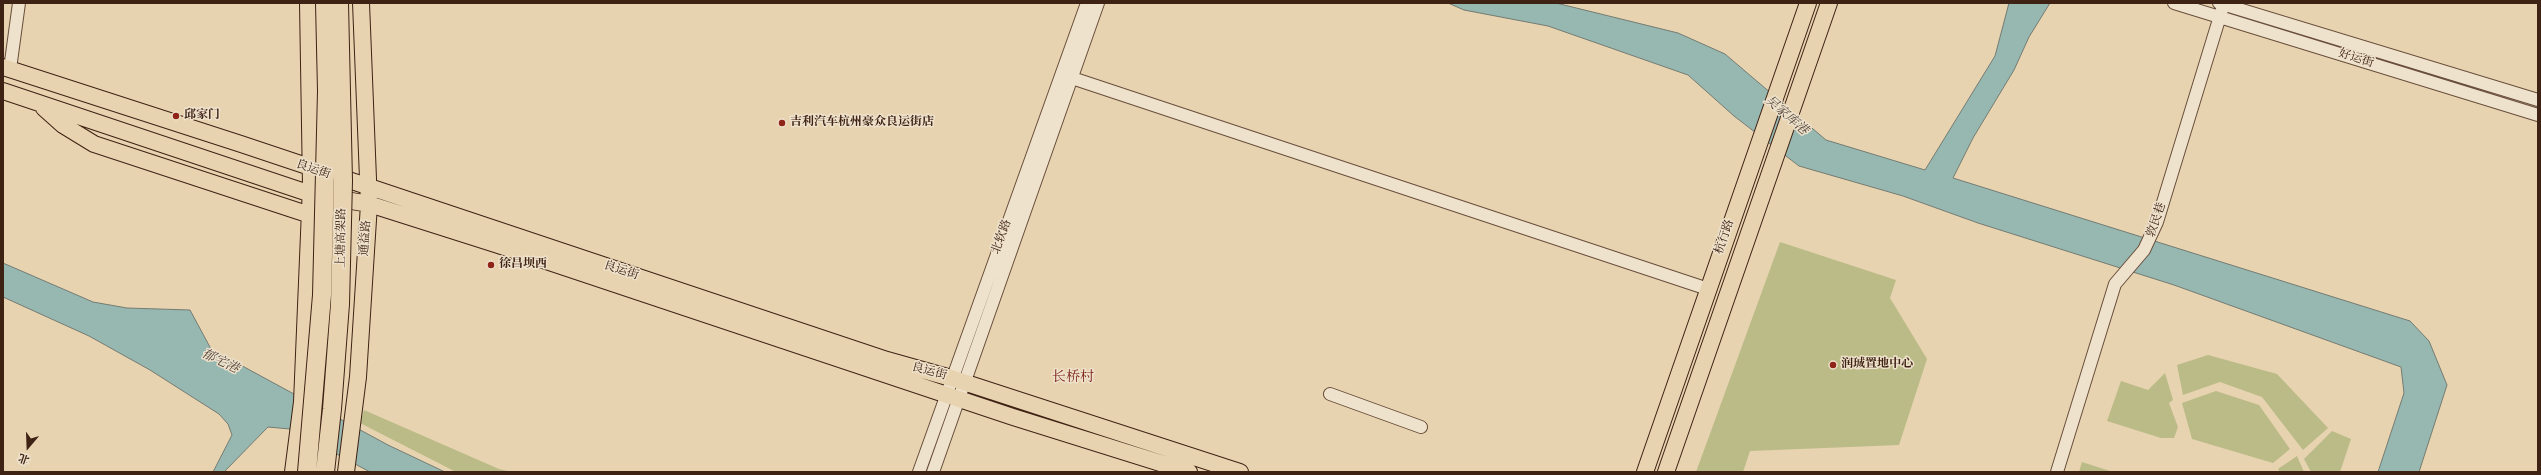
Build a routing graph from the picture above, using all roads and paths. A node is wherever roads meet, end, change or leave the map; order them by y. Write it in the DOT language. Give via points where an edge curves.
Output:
graph roads {
  1 [pos="19,3"];
  2 [pos="308,3"];
  3 [pos="326,3"];
  4 [pos="339,3"];
  5 [pos="361,3"];
  6 [pos="1087,3"];
  7 [pos="1098,3"];
  8 [pos="1808,3"];
  9 [pos="1829,3"];
  10 [pos="2174,3"];
  11 [pos="2222,3"];
  12 [pos="2220,17"];
  13 [pos="6,68"];
  14 [pos="1072,78"];
  15 [pos="3,91"];
  16 [pos="2538,100"];
  17 [pos="38,103"];
  18 [pos="2538,115"];
  19 [pos="311,169"];
  20 [pos="368,188"];
  21 [pos="311,194"];
  22 [pos="369,204"];
  23 [pos="310,215"];
  24 [pos="1708,289"];
  25 [pos="958,380"];
  26 [pos="1330,394"];
  27 [pos="952,396"];
  28 [pos="1421,427"];
  29 [pos="298,468"];
  30 [pos="325,472"];
  31 [pos="346,472"];
  32 [pos="919,472"];
  33 [pos="933,472"];
  34 [pos="1189,472"];
  35 [pos="1240,472"];
  36 [pos="1644,472"];
  37 [pos="1666,472"];
  38 [pos="2057,472"];
  1 -- 13 [label="street"];
  2 -- 19 [label="main road"];
  3 -- 29 [label="highway, 上塘高架路, bridge" via="327,91 322,295"];
  4 -- 30 [label="highway, 上塘高架路, bridge" via="343,182 340,304"];
  5 -- 20 [label="main road, 通益路"];
  6 -- 25 [label="street, 北软路"];
  7 -- 14 [label="street, 北软路"];
  8 -- 24 [label="main road, 杭行路"];
  9 -- 37 [label="main road, 杭行路"];
  10 -- 12 [label="street, 好运街"];
  11 -- 12 [label="street, 敦民巷"];
  11 -- 16 [label="street, 好运街"];
  12 -- 18 [label="street, 好运街"];
  12 -- 38 [label="street, 敦民巷" via="2150,241 2115,284"];
  13 -- 19 [label="main road, 良运街" via="242,144"];
  14 -- 24 [label="street"];
  14 -- 25 [label="street, 北软路"];
  15 -- 17 [label="main road, 良运街"];
  17 -- 21 [label="main road, 良运街"];
  17 -- 23 [label="main road" via="63,124 94,144"];
  19 -- 20 [label="main road, 良运街"];
  19 -- 21 [label="main road"];
  20 -- 22 [label="main road, 通益路"];
  20 -- 25 [label="main road, 良运街" via="888,360"];
  21 -- 22 [label="main road, 良运街"];
  21 -- 23 [label="main road"];
  22 -- 27 [label="main road, 良运街"];
  22 -- 31 [label="main road, 通益路" via="358,377"];
  23 -- 29 [label="main road"];
  24 -- 36 [label="main road, 杭行路"];
  25 -- 27 [label="street, 北软路"];
  25 -- 35 [label="main road, 良运街"];
  26 -- 28 [label="street"];
  27 -- 32 [label="street, 北软路"];
  27 -- 33 [label="street, 北软路"];
  27 -- 34 [label="main road, 良运街"];
}
